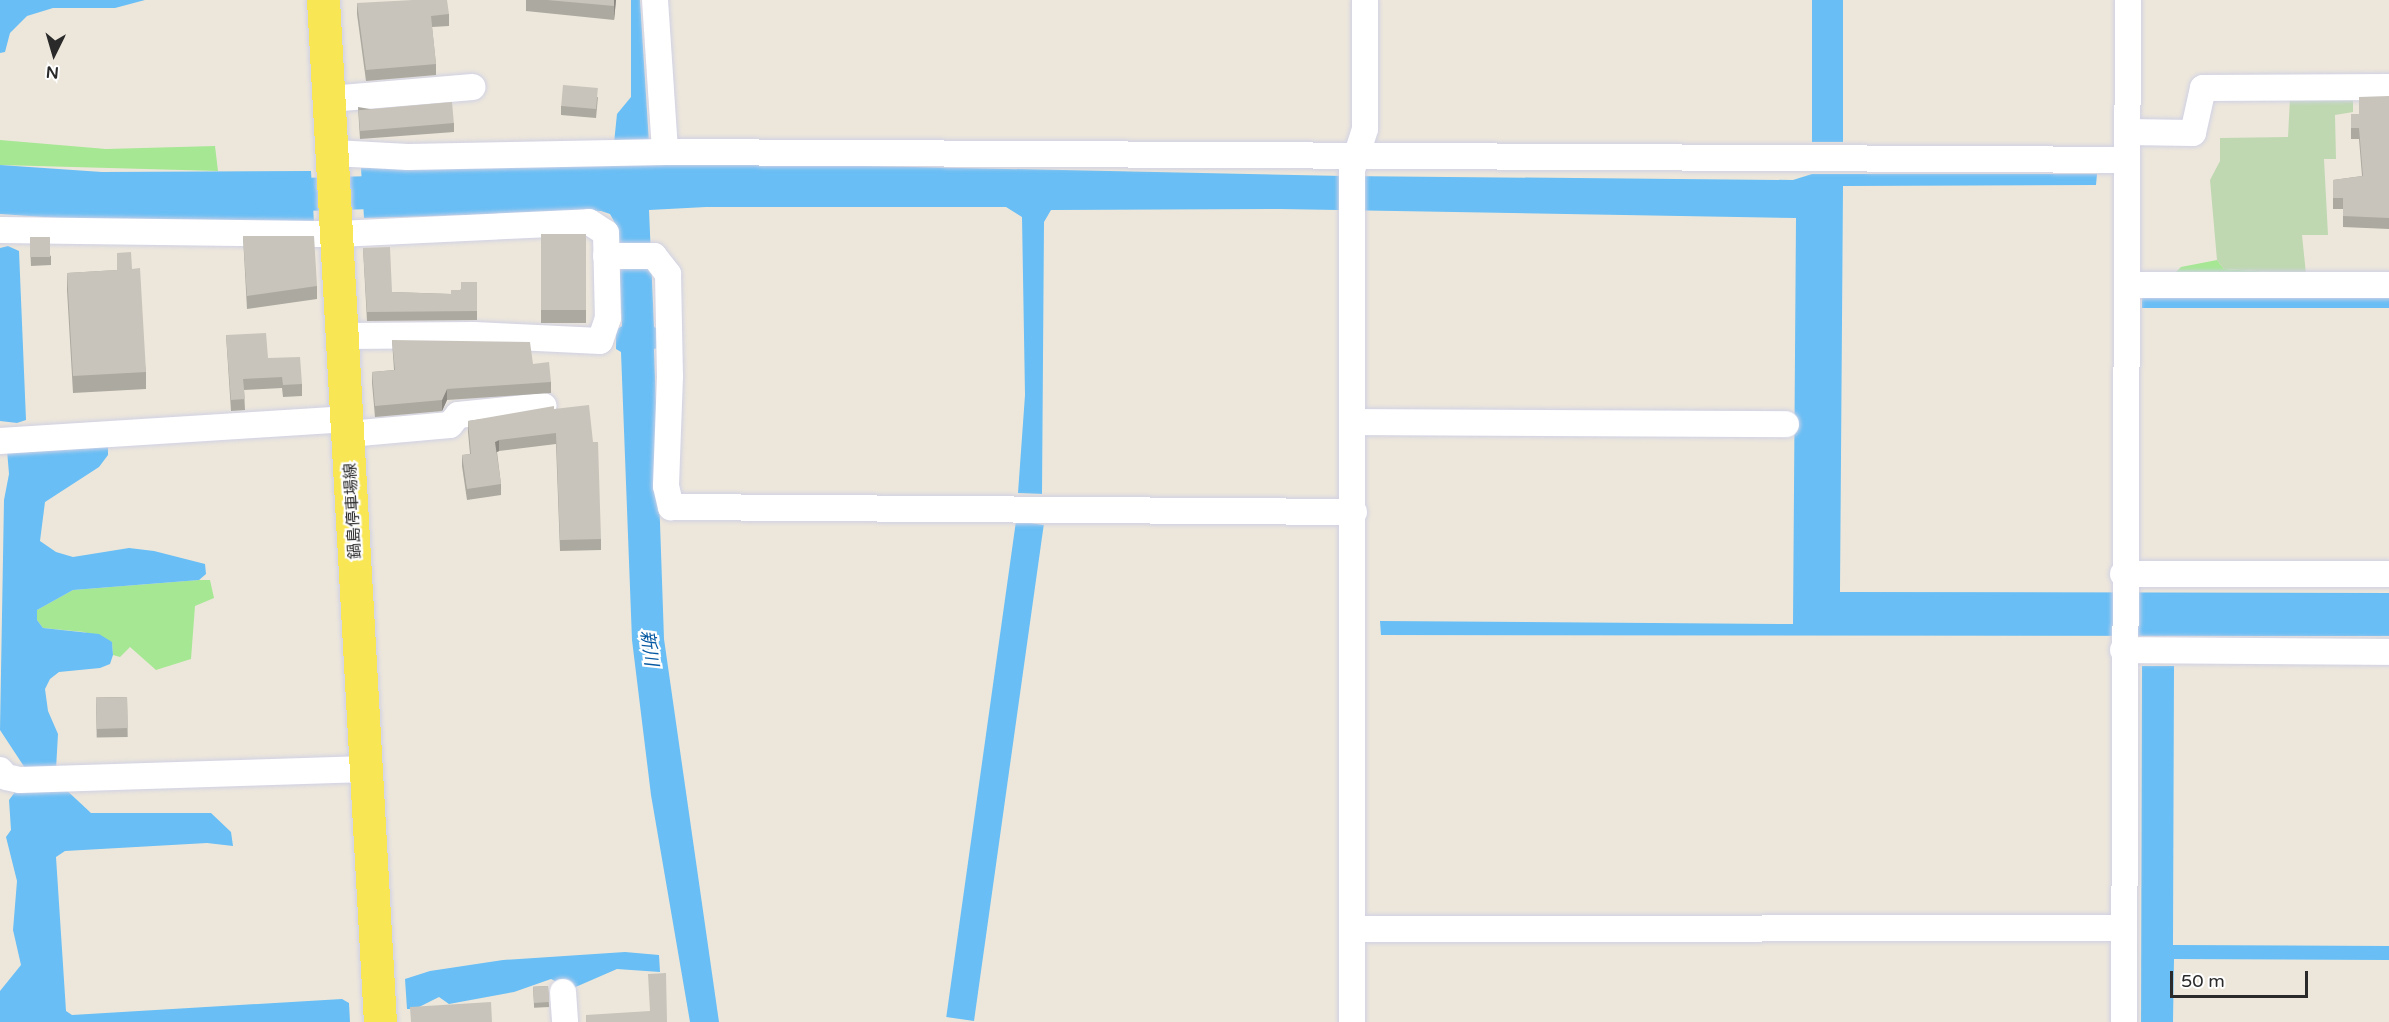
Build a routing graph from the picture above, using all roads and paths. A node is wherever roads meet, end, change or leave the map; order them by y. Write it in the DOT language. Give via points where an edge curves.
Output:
graph roads {
  1 [pos="323,0"];
  2 [pos="655,0"];
  3 [pos="1365,0"];
  4 [pos="2128,0"];
  5 [pos="472,87"];
  6 [pos="2389,87"];
  7 [pos="330,99"];
  8 [pos="2127,132"];
  9 [pos="665,152"];
  10 [pos="334,153"];
  11 [pos="2127,160"];
  12 [pos="1354,163"];
  13 [pos="0,230"];
  14 [pos="338,234"];
  15 [pos="610,256"];
  16 [pos="2127,285"];
  17 [pos="2389,285"];
  18 [pos="344,336"];
  19 [pos="544,406"];
  20 [pos="1361,422"];
  21 [pos="1786,424"];
  22 [pos="348,427"];
  23 [pos="0,441"];
  24 [pos="1354,512"];
  25 [pos="2389,574"];
  26 [pos="2123,579"];
  27 [pos="2123,645"];
  28 [pos="2389,652"];
  29 [pos="367,769"];
  30 [pos="0,770"];
  31 [pos="2124,928"];
  32 [pos="1364,929"];
  33 [pos="563,992"];
  34 [pos="380,1022"];
  35 [pos="565,1022"];
  36 [pos="1352,1022"];
  37 [pos="2124,1022"];
  1 -- 7 [label="main road, 鍋島停車場線"];
  2 -- 9 [label="street"];
  3 -- 12 [label="street" via="1365,129 1364,143"];
  4 -- 8 [label="street"];
  5 -- 7 [label="street"];
  6 -- 8 [label="street" via="2203,88 2193,133"];
  7 -- 10 [label="main road, 鍋島停車場線"];
  8 -- 11 [label="street"];
  9 -- 10 [label="street" via="408,157"];
  9 -- 12 [label="street"];
  10 -- 14 [label="main road, 鍋島停車場線"];
  11 -- 12 [label="street"];
  11 -- 16 [label="street"];
  12 -- 20 [label="street" via="1352,225"];
  13 -- 14 [label="street"];
  14 -- 15 [label="street" via="589,222 606,233"];
  14 -- 18 [label="main road, 鍋島停車場線"];
  15 -- 18 [label="street" via="608,318 600,341 474,335"];
  15 -- 24 [label="street" via="654,256 668,274 666,486 671,507"];
  16 -- 17 [label="street"];
  16 -- 26 [label="street"];
  18 -- 22 [label="main road, 鍋島停車場線"];
  19 -- 22 [label="street" via="458,416 450,425"];
  20 -- 21 [label="street"];
  20 -- 24 [label="street"];
  22 -- 23 [label="street"];
  22 -- 29 [label="main road, 鍋島停車場線"];
  24 -- 32 [label="street"];
  25 -- 26 [label="street"];
  26 -- 27 [label="street"];
  27 -- 28 [label="street" via="2158,650"];
  27 -- 31 [label="street"];
  29 -- 30 [label="street" via="20,780 6,777"];
  29 -- 34 [label="main road, 鍋島停車場線"];
  31 -- 32 [label="street"];
  31 -- 37 [label="street"];
  32 -- 36 [label="street"];
  33 -- 35 [label="street"];
}
